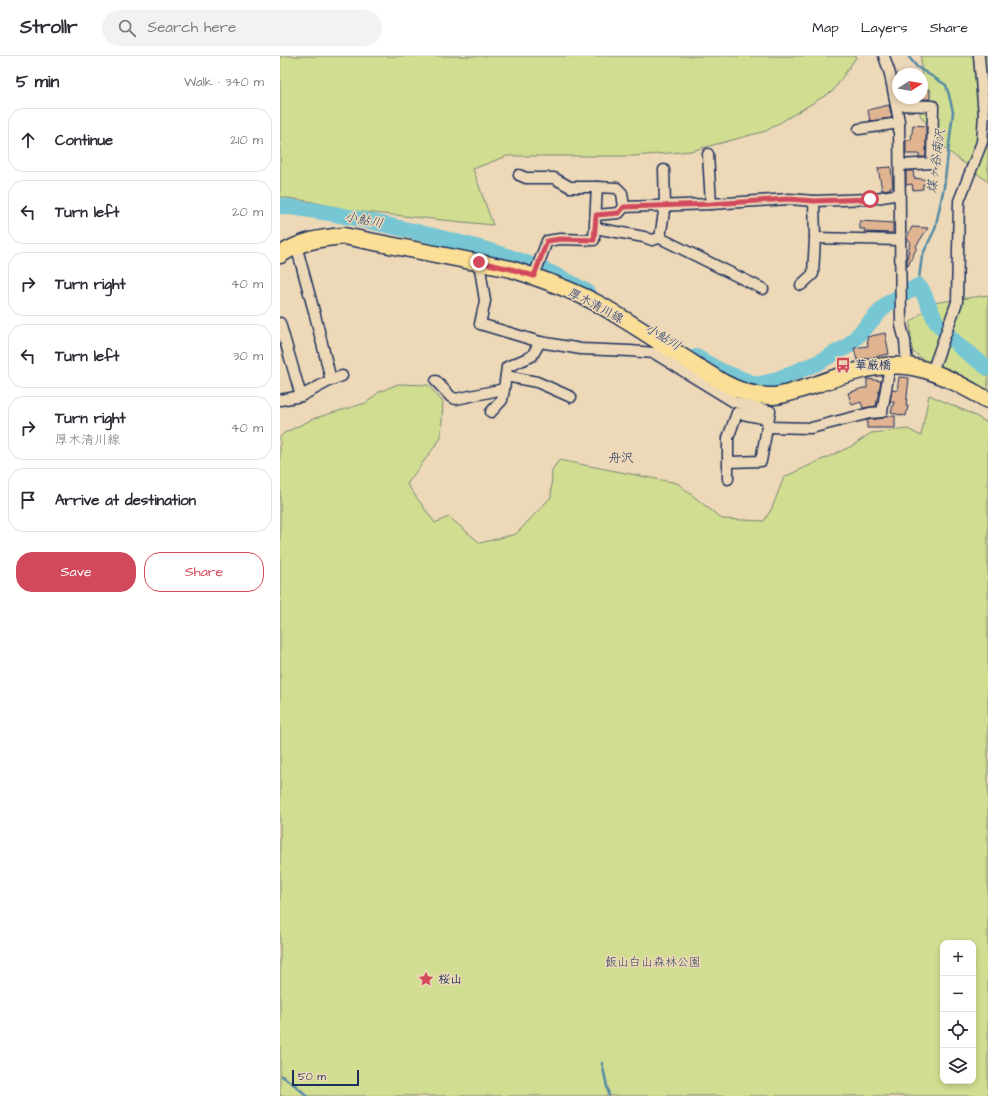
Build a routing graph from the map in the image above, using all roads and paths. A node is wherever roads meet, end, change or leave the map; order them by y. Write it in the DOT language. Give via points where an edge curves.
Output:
graph roads {
  1 [pos="884,56"];
  2 [pos="979,56"];
  3 [pos="896,105"];
  4 [pos="899,123"];
  5 [pos="860,128"];
  6 [pos="708,154"];
  7 [pos="900,165"];
  8 [pos="664,170"];
  9 [pos="519,175"];
  10 [pos="597,187"];
  11 [pos="900,194"];
  12 [pos="814,201"];
  13 [pos="711,204"];
  14 [pos="665,205"];
  15 [pos="624,207"];
  16 [pos="596,215"];
  17 [pos="595,228"];
  18 [pos="660,238"];
  19 [pos="815,238"];
  20 [pos="296,245"];
  21 [pos="900,245"];
  22 [pos="280,255"];
  23 [pos="479,262"];
  24 [pos="536,273"];
  25 [pos="802,285"];
  26 [pos="763,288"];
  27 [pos="280,324"];
  28 [pos="540,342"];
  29 [pos="890,366"];
  30 [pos="907,366"];
  31 [pos="932,372"];
  32 [pos="342,376"];
  33 [pos="506,376"];
  34 [pos="331,380"];
  35 [pos="436,381"];
  36 [pos="720,388"];
  37 [pos="504,389"];
  38 [pos="301,396"];
  39 [pos="571,397"];
  40 [pos="280,400"];
  41 [pos="988,400"];
  42 [pos="491,412"];
  43 [pos="767,423"];
  44 [pos="729,462"];
  45 [pos="728,479"];
  1 -- 3 [label="street"];
  2 -- 31 [label="street" via="984,115 982,142 959,201 957,302"];
  3 -- 4 [label="street"];
  3 -- 7 [label="street" via="933,106 932,163"];
  4 -- 5 [label="street"];
  4 -- 7 [label="street"];
  6 -- 13 [label="street"];
  7 -- 11 [label="street"];
  8 -- 14 [label="street"];
  9 -- 10 [label="street" via="526,178 554,178 570,187"];
  10 -- 15 [label="street" via="617,188 622,193"];
  10 -- 16 [label="street"];
  11 -- 12 [label="street" via="870,199"];
  11 -- 21 [label="street"];
  12 -- 13 [label="street" via="789,199"];
  12 -- 19 [label="street"];
  13 -- 14 [label="street"];
  14 -- 15 [label="street"];
  14 -- 18 [label="street"];
  15 -- 16 [label="street" via="619,213"];
  16 -- 17 [label="street"];
  17 -- 18 [label="street" via="652,240"];
  17 -- 24 [label="street" via="594,240 547,241"];
  18 -- 26 [label="street"];
  19 -- 21 [label="street"];
  19 -- 25 [label="street" via="813,274"];
  20 -- 22 [label="main road, 厚木清川線"];
  20 -- 23 [label="main road, 厚木清川線" via="323,237 344,236"];
  20 -- 34 [label="street"];
  21 -- 30 [label="street" via="901,325"];
  23 -- 24 [label="main road, 厚木清川線"];
  23 -- 28 [label="street" via="485,301 480,324"];
  24 -- 36 [label="main road, 厚木清川線" via="602,306"];
  27 -- 38 [label="street"];
  28 -- 33 [label="street" via="532,356 508,367"];
  28 -- 36 [label="street" via="581,349 654,353"];
  29 -- 30 [label="main road, 厚木清川線"];
  29 -- 36 [label="main road, 厚木清川線" via="879,366 779,395 761,395"];
  29 -- 43 [label="street" via="882,412 811,428"];
  30 -- 31 [label="main road, 厚木清川線"];
  31 -- 41 [label="main road, 厚木清川線"];
  32 -- 34 [label="street"];
  33 -- 37 [label="street"];
  33 -- 39 [label="street" via="536,382"];
  34 -- 38 [label="street"];
  35 -- 37 [label="street" via="456,399"];
  36 -- 43 [label="street" via="734,402 770,411"];
  37 -- 42 [label="street" via="502,400"];
  38 -- 40 [label="street"];
  43 -- 44 [label="street" via="761,461"];
  43 -- 44 [label="street" via="737,413 728,438"];
  44 -- 45 [label="street"];
}
